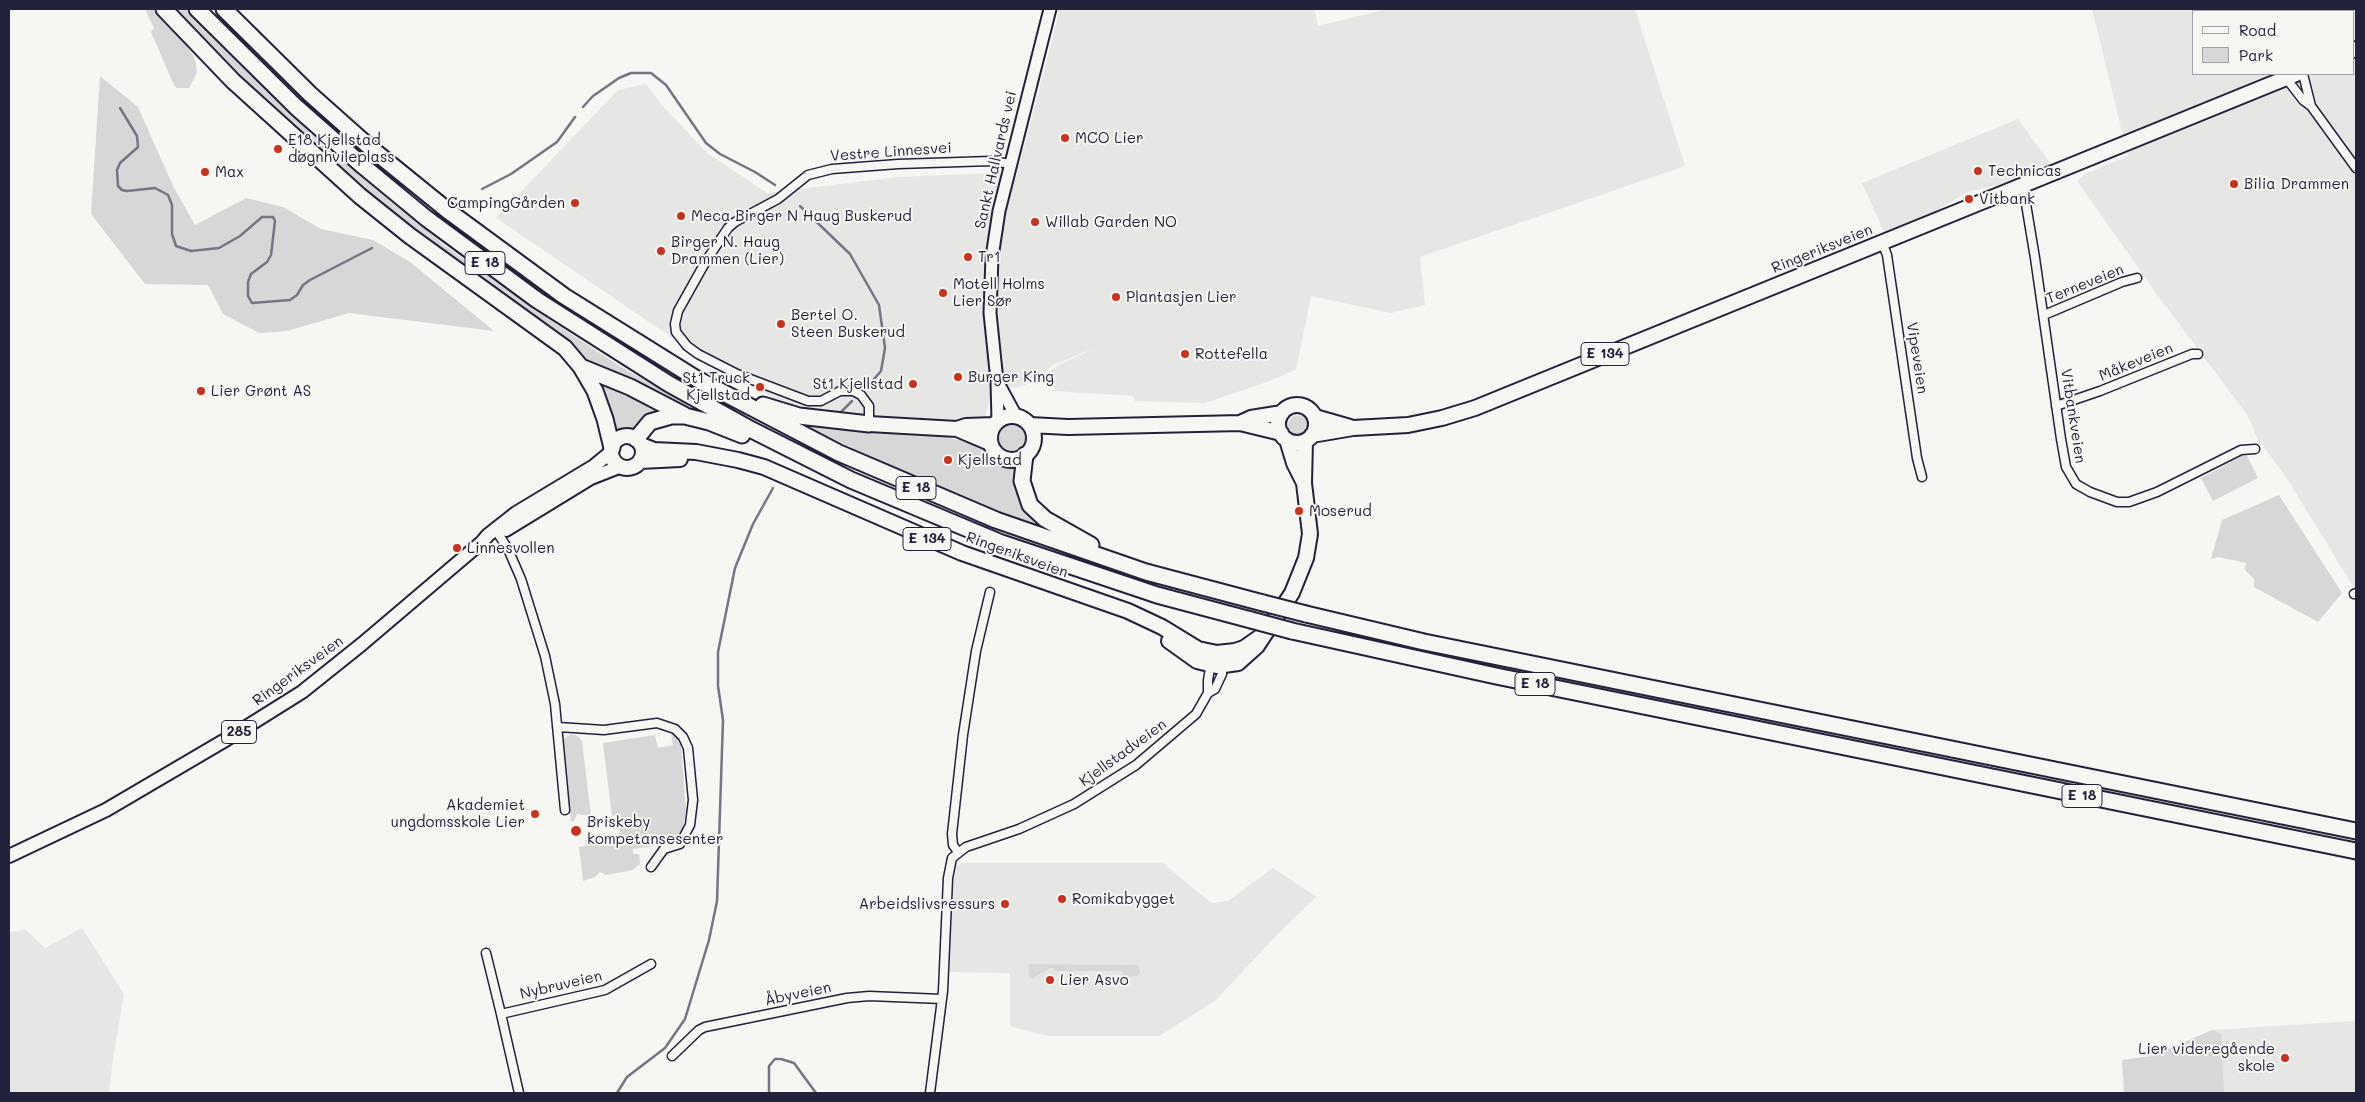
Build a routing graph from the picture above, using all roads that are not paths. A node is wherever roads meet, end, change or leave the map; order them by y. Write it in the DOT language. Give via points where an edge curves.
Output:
graph roads {
  1 [pos="164,9"];
  2 [pos="197,9"];
  3 [pos="224,9"];
  4 [pos="1050,9"];
  5 [pos="2302,75"];
  6 [pos="2291,76"];
  7 [pos="2311,106"];
  8 [pos="1011,164"];
  9 [pos="2356,168"];
  10 [pos="2023,186"];
  11 [pos="1882,242"];
  12 [pos="2137,278"];
  13 [pos="2044,315"];
  14 [pos="2198,354"];
  15 [pos="581,368"];
  16 [pos="697,379"];
  17 [pos="997,381"];
  18 [pos="2056,406"];
  19 [pos="1282,413"];
  20 [pos="685,416"];
  21 [pos="1016,416"];
  22 [pos="1315,418"];
  23 [pos="996,423"];
  24 [pos="1240,423"];
  25 [pos="869,424"];
  26 [pos="1030,425"];
  27 [pos="1068,427"];
  28 [pos="1354,428"];
  29 [pos="957,429"];
  30 [pos="1284,436"];
  31 [pos="1309,438"];
  32 [pos="638,442"];
  33 [pos="990,443"];
  34 [pos="1029,449"];
  35 [pos="2255,449"];
  36 [pos="611,450"];
  37 [pos="708,456"];
  38 [pos="640,461"];
  39 [pos="813,462"];
  40 [pos="619,467"];
  41 [pos="1922,477"];
  42 [pos="1304,483"];
  43 [pos="497,531"];
  44 [pos="1146,572"];
  45 [pos="990,592"];
  46 [pos="1217,661"];
  47 [pos="1208,693"];
  48 [pos="558,727"];
  49 [pos="565,810"];
  50 [pos="2356,831"];
  51 [pos="958,852"];
  52 [pos="2356,852"];
  53 [pos="9,856"];
  54 [pos="651,867"];
  55 [pos="486,953"];
  56 [pos="650,964"];
  57 [pos="942,999"];
  58 [pos="501,1014"];
  59 [pos="672,1056"];
  60 [pos="519,1093"];
  61 [pos="930,1093"];
  1 -- 15 [label="highway, E 18" via="233,81 360,196 551,337"];
  2 -- 39 [label="highway, E 18" via="337,144 497,272 645,369 728,418"];
  3 -- 16 [label="highway, E 18" via="324,107 447,210 564,296"];
  4 -- 8 [label="main road, Sankt Hallvards vei"];
  5 -- 7 [label="street"];
  6 -- 7 [label="street" via="2303,100"];
  6 -- 10 [label="highway, Ringeriksveien / E 134"];
  7 -- 9 [label="street"];
  8 -- 17 [label="main road, Sankt Hallvards vei" via="999,211 990,280 990,332"];
  8 -- 25 [label="street, Vestre Linnesvei" via="977,161 848,167 808,175 778,200 728,228 678,311 676,332 698,354 736,374 817,402 844,390 854,390 869,406"];
  10 -- 11 [label="highway, Ringeriksveien / E 134"];
  10 -- 13 [label="street, Vitbankveien"];
  11 -- 28 [label="highway, Ringeriksveien / E 134" via="1466,411 1408,425"];
  11 -- 41 [label="street, Vipeveien" via="1887,255"];
  12 -- 13 [label="street, Terneveien"];
  13 -- 18 [label="street, Vitbankveien"];
  14 -- 18 [label="street, Måkeveien"];
  15 -- 20 [label="highway, E 18" via="630,387"];
  15 -- 36 [label="highway, E 18" via="598,399"];
  16 -- 25 [label="highway, E 18" via="720,382 757,402 789,414"];
  16 -- 44 [label="highway, E 18" via="830,448 945,500"];
  17 -- 21 [label="main road, Sankt Hallvards vei"];
  17 -- 23 [label="main road, Sankt Hallvards vei"];
  18 -- 35 [label="street, Vitbankveien" via="2068,473 2082,489 2117,502 2140,499 2241,450"];
  19 -- 22 [label="highway, E 134" via="1292,406 1300,406 1307,408"];
  19 -- 24 [label="highway, E 18"];
  19 -- 30 [label="highway, E 134" via="1279,423"];
  20 -- 32 [label="highway, E 18" via="656,419 645,427"];
  20 -- 39 [label="highway, E 18" via="728,428 783,456"];
  21 -- 23 [label="highway, E 18" via="1005,417"];
  21 -- 26 [label="highway, E 18"];
  22 -- 28 [label="highway, Ringeriksveien / E 134"];
  22 -- 31 [label="highway, E 134" via="1316,427"];
  23 -- 29 [label="highway, E 18"];
  23 -- 33 [label="highway" via="990,433"];
  24 -- 27 [label="highway, E 18"];
  24 -- 30 [label="highway, E 18"];
  25 -- 29 [label="highway, E 18"];
  26 -- 27 [label="highway, E 18"];
  26 -- 34 [label="highway, E 18" via="1033,432"];
  27 -- 34 [label="highway, E 18"];
  28 -- 31 [label="highway, Ringeriksveien / E 134"];
  29 -- 33 [label="highway, E 18"];
  30 -- 31 [label="highway, E 134" via="1296,443"];
  30 -- 42 [label="highway, Ringeriksveien / E 134"];
  31 -- 42 [label="highway, Ringeriksveien / E 134"];
  32 -- 36 [label="highway, E 134" via="623,437"];
  32 -- 37 [label="highway, Ringeriksveien / E 134" via="654,450 696,452"];
  32 -- 38 [label="highway" via="643,450"];
  33 -- 34 [label="highway, E 18" via="998,455 1007,459 1017,459"];
  34 -- 44 [label="highway, E 18" via="1022,473 1023,489 1035,510 1063,531 1131,559"];
  36 -- 40 [label="highway" via="613,461"];
  36 -- 43 [label="main road, Ringeriksveien / 285" via="587,471 540,498"];
  37 -- 38 [label="highway, Ringeriksveien / E 134"];
  37 -- 46 [label="highway, Ringeriksveien / E 134" via="738,460 777,472 930,540 1128,612 1162,627"];
  38 -- 40 [label="highway, E 134" via="632,467"];
  39 -- 52 [label="highway, E 18, bridge" via="999,542 1148,592 1292,631 1460,669"];
  40 -- 43 [label="main road, Ringeriksveien / 285" via="591,478"];
  42 -- 46 [label="highway, Ringeriksveien / E 134" via="1310,523 1306,558 1292,593 1264,634"];
  43 -- 48 [label="street" via="521,579 539,633"];
  43 -- 53 [label="main road, Ringeriksveien / 285" via="302,692 106,810"];
  44 -- 50 [label="highway, E 18, bridge" via="1424,642"];
  45 -- 51 [label="street" via="976,651 963,735 952,834"];
  46 -- 47 [label="street, Kjellstadveien"];
  46 -- 47 [label="street, Kjellstadveien" via="1215,689"];
  47 -- 51 [label="street, Kjellstadveien" via="1196,714 1185,725 1103,787 1045,818"];
  48 -- 49 [label="street"];
  48 -- 54 [label="street" via="604,730 657,723 675,729 683,737 688,748 693,800 690,826 680,844 664,849"];
  51 -- 57 [label="street" via="952,858 948,872"];
  55 -- 58 [label="street"];
  56 -- 58 [label="street, Nybruveien" via="604,990"];
  57 -- 59 [label="street, Åbyveien" via="847,998 705,1028"];
  57 -- 61 [label="street"];
  58 -- 60 [label="street"];
}
